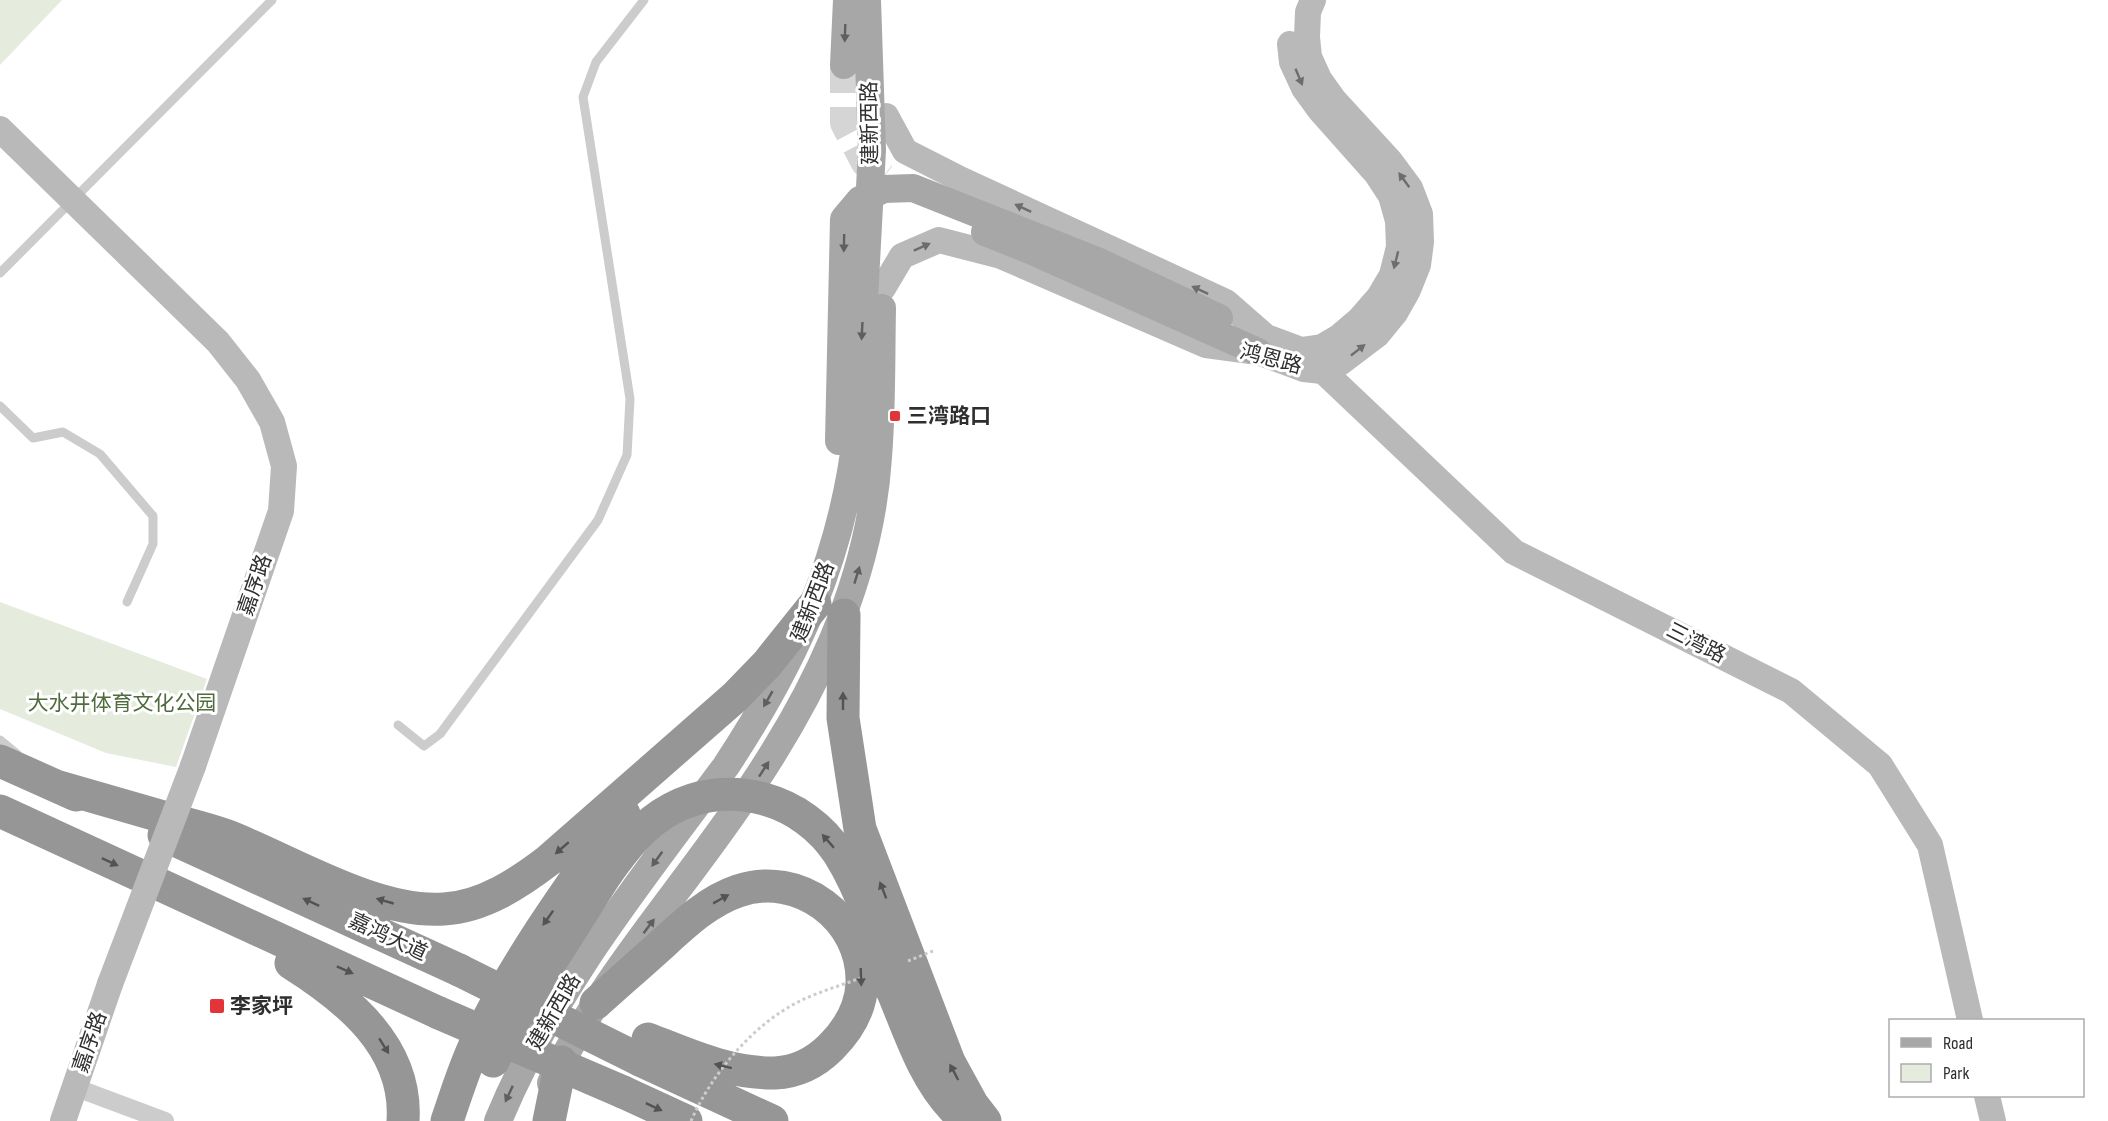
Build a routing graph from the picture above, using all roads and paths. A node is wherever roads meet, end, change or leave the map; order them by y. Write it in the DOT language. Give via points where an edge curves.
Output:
graph roads {
  1 [pos="272,0"];
  2 [pos="644,0"];
  3 [pos="847,0"];
  4 [pos="867,0"];
  5 [pos="883,0"];
  6 [pos="1295,0"];
  7 [pos="1313,0"];
  8 [pos="844,65"];
  9 [pos="886,116"];
  10 [pos="0,129"];
  11 [pos="73,199"];
  12 [pos="919,205"];
  13 [pos="0,273"];
  14 [pos="883,288"];
  15 [pos="1262,344"];
  16 [pos="1301,350"];
  17 [pos="1322,370"];
  18 [pos="0,406"];
  19 [pos="834,546"];
  20 [pos="127,602"];
  21 [pos="829,610"];
  22 [pos="735,698"];
  23 [pos="398,725"];
  24 [pos="0,740"];
  25 [pos="0,761"];
  26 [pos="56,786"];
  27 [pos="11,822"];
  28 [pos="188,898"];
  29 [pos="933,951"];
  30 [pos="887,976"];
  31 [pos="596,1003"];
  32 [pos="1970,1019"];
  33 [pos="644,1049"];
  34 [pos="561,1062"];
  35 [pos="74,1087"];
  36 [pos="1987,1097"];
  37 [pos="623,1107"];
  38 [pos="63,1121"];
  39 [pos="165,1121"];
  40 [pos="403,1121"];
  41 [pos="447,1121"];
  42 [pos="469,1121"];
  43 [pos="498,1121"];
  44 [pos="535,1121"];
  45 [pos="549,1121"];
  46 [pos="686,1121"];
  47 [pos="691,1121"];
  48 [pos="772,1121"];
  49 [pos="966,1121"];
  50 [pos="985,1121"];
  51 [pos="1993,1121"];
  1 -- 11 [label="lane"];
  2 -- 23 [label="lane" via="596,62 582,97 630,399 627,455 598,520 440,734 424,747"];
  3 -- 8 [label="main road, one-way"];
  4 -- 19 [label="main road, 建新西路, one-way" via="872,150 857,430 853,467"];
  5 -- 9 [label="main road, 建新西路"];
  6 -- 16 [label="street, 鸿恩路, one-way" via="1289,34 1292,62 1320,110 1376,173 1391,196 1398,221 1399,247 1392,275 1359,320 1322,347"];
  17 -- 7 [label="street, 鸿恩路, one-way" via="1357,352 1395,314 1418,265 1422,242 1420,214 1410,188 1334,100 1309,57 1308,12"];
  9 -- 14 [label="main road, 建新西路"];
  15 -- 9 [label="street, 鸿恩路, one-way" via="1226,302 905,151"];
  10 -- 11 [label="street, 嘉序路"];
  11 -- 13 [label="lane"];
  11 -- 35 [label="street, 嘉序路, bridge" via="218,342 248,380 272,422 284,466 281,511 193,766"];
  12 -- 15 [label="main road"];
  14 -- 15 [label="street, 鸿恩路, one-way" via="902,256 939,240 1001,256 1206,345"];
  21 -- 14 [label="main road, 建新西路, one-way" via="859,569 868,528 878,459"];
  15 -- 16 [label="street, 鸿恩路"];
  15 -- 17 [label="street, 鸿恩路" via="1304,369"];
  15 -- 19 [label="main road, one-way, bridge" via="1219,318 1097,261 913,189 884,189 860,200 844,219"];
  16 -- 17 [label="street, 三湾路"];
  17 -- 32 [label="street, 三湾路" via="1514,552 1791,691 1880,765 1930,844"];
  18 -- 20 [label="lane" via="33,438 63,432 100,453 153,516 153,544"];
  19 -- 21 [label="main road, 建新西路"];
  21 -- 22 [label="highway"];
  31 -- 21 [label="main road, 建新西路, one-way" via="741,804 793,721 816,679"];
  21 -- 43 [label="main road, 建新西路, one-way" via="726,766 574,976 532,1048"];
  50 -- 21 [label="highway, one-way" via="949,1062 860,829"];
  22 -- 26 [label="highway, one-way" via="524,879 474,903 446,909 421,909 370,896 229,836"];
  22 -- 41 [label="highway, one-way" via="613,826 540,929 475,1046"];
  24 -- 26 [label="lane"];
  25 -- 26 [label="highway, 嘉鸿大道"];
  33 -- 26 [label="highway, 嘉鸿大道, one-way, bridge" via="532,1006"];
  27 -- 28 [label="highway, one-way" via="67,842"];
  28 -- 37 [label="highway, one-way, bridge" via="439,1013"];
  28 -- 40 [label="highway, one-way" via="321,981 363,1018 377,1035 400,1081"];
  29 -- 30 [label="path, bridge"];
  30 -- 42 [label="highway, one-way, bridge" via="870,918 839,854 821,833 781,804 760,797 738,794 693,799 646,826 607,873 512,1023"];
  30 -- 47 [label="path, bridge" via="801,1000 772,1019 743,1042 725,1064"];
  30 -- 49 [label="highway" via="920,1059 945,1100"];
  31 -- 33 [label="highway, one-way" via="692,917 736,891 757,885 794,888 811,895 837,916 855,944 861,963 859,1003 839,1039 809,1064 776,1073 736,1070"];
  31 -- 34 [label="main road, 建新西路"];
  33 -- 48 [label="highway, 嘉鸿大道"];
  34 -- 44 [label="main road, 建新西路"];
  34 -- 45 [label="highway"];
  35 -- 38 [label="street, 嘉序路"];
  35 -- 39 [label="street"];
  36 -- 51 [label="street"];
  37 -- 46 [label="highway, one-way"];
}
